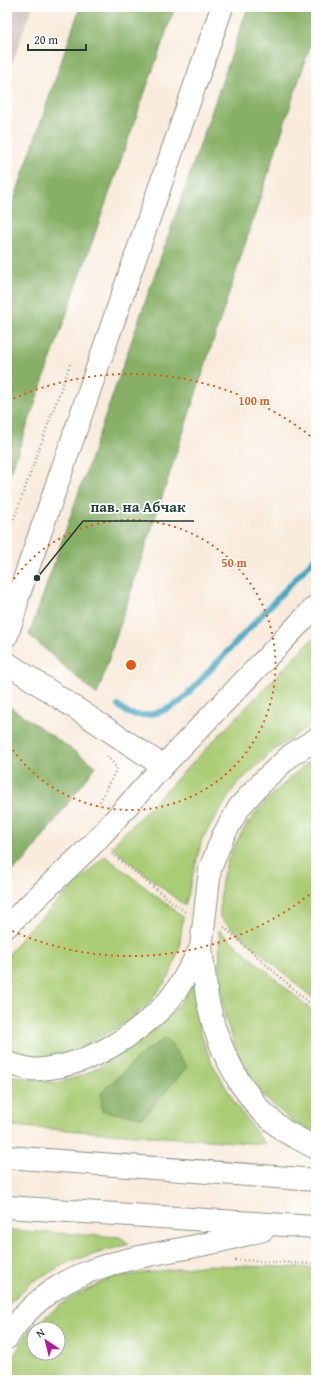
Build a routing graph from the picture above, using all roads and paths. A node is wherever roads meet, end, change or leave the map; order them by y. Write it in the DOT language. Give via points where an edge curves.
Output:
graph roads {
  1 [pos="222,7"];
  2 [pos="70,364"];
  3 [pos="7,538"];
  4 [pos="316,606"];
  5 [pos="7,635"];
  6 [pos="7,663"];
  7 [pos="316,739"];
  8 [pos="163,766"];
  9 [pos="7,926"];
  10 [pos="201,948"];
  11 [pos="7,1063"];
  12 [pos="316,1148"];
  13 [pos="7,1157"];
  14 [pos="316,1180"];
  15 [pos="7,1207"];
  16 [pos="284,1225"];
  17 [pos="316,1227"];
  18 [pos="7,1338"];
  1 -- 5 [label="main road"];
  2 -- 3 [label="path"];
  4 -- 8 [label="main road"];
  6 -- 8 [label="main road"];
  7 -- 10 [label="main road" via="291,755 264,780 240,806 223,836 210,869"];
  8 -- 9 [label="main road" via="95,842"];
  10 -- 11 [label="main road" via="166,1004 115,1044 89,1058 58,1067 32,1070"];
  10 -- 12 [label="main road" via="207,998 214,1027 240,1083 260,1110 284,1131"];
  13 -- 14 [label="main road"];
  15 -- 16 [label="main road"];
  16 -- 17 [label="main road"];
  16 -- 18 [label="main road" via="100,1267 52,1291 24,1315"];
}
